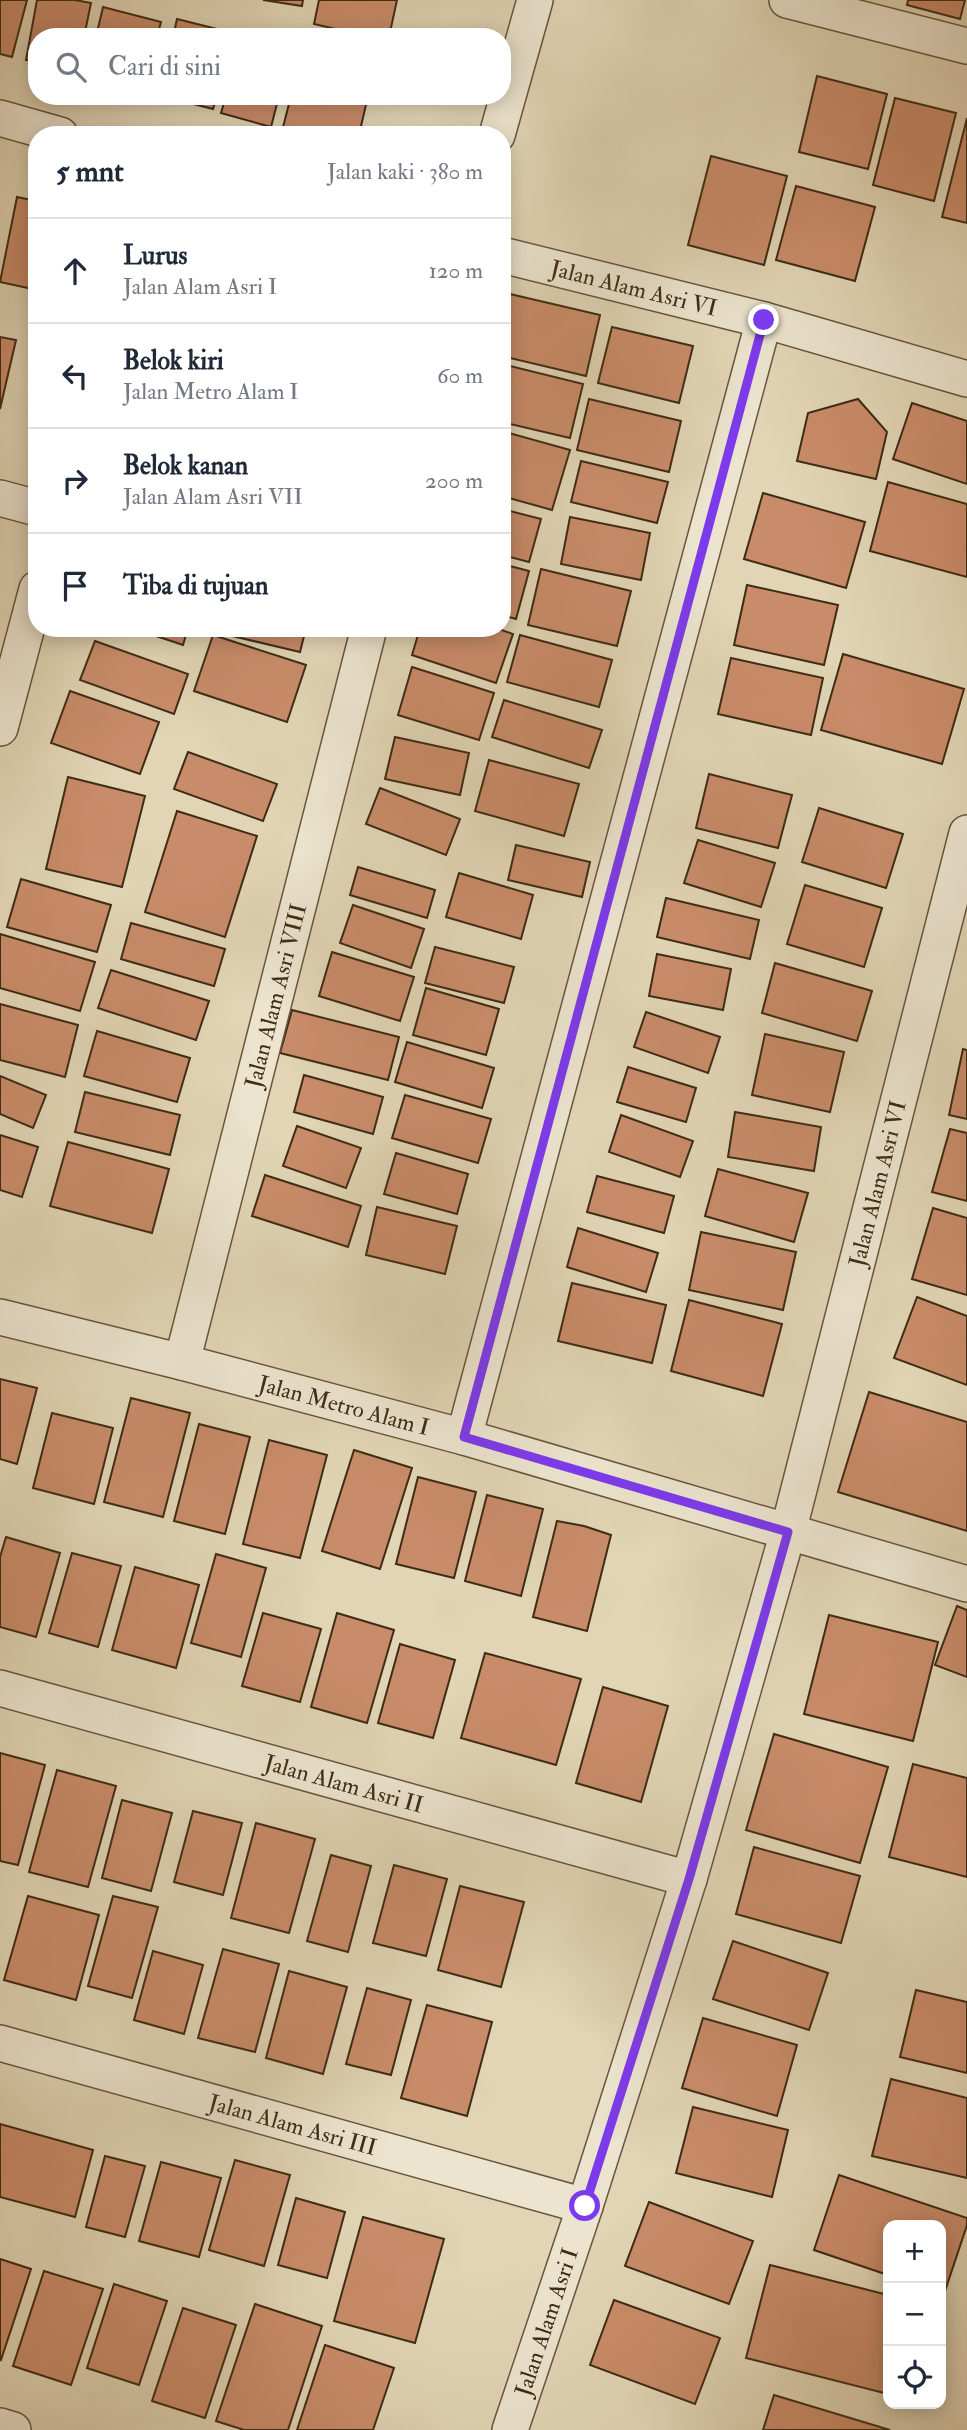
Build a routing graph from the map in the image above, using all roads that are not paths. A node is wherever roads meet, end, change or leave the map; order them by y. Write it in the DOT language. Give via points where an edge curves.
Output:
graph roads {
  1 [pos="535,0"];
  2 [pos="787,0"];
  3 [pos="967,46"];
  4 [pos="511,85"];
  5 [pos="505,105"];
  6 [pos="0,118"];
  7 [pos="28,126"];
  8 [pos="500,126"];
  9 [pos="511,257"];
  10 [pos="764,320"];
  11 [pos="967,379"];
  12 [pos="0,498"];
  13 [pos="28,506"];
  14 [pos="28,623"];
  15 [pos="367,637"];
  16 [pos="0,728"];
  17 [pos="967,833"];
  18 [pos="0,1317"];
  19 [pos="182,1362"];
  20 [pos="464,1437"];
  21 [pos="788,1532"];
  22 [pos="967,1584"];
  23 [pos="0,1688"];
  24 [pos="689,1879"];
  25 [pos="0,2043"];
  26 [pos="585,2206"];
  27 [pos="0,2426"];
  28 [pos="13,2430"];
  29 [pos="510,2430"];
  1 -- 4 [label="street"];
  2 -- 3 [label="street"];
  5 -- 8 [label="street"];
  6 -- 7 [label="street"];
  9 -- 10 [label="street, Jalan Alam Asri VI"];
  10 -- 11 [label="street, Jalan Alam Asri VI"];
  10 -- 20 [label="street"];
  12 -- 13 [label="street"];
  14 -- 16 [label="street"];
  15 -- 19 [label="street, Jalan Alam Asri VIII"];
  17 -- 21 [label="street, Jalan Alam Asri VI"];
  18 -- 19 [label="street, Jalan Metro Alam I"];
  19 -- 20 [label="street, Jalan Metro Alam I"];
  20 -- 21 [label="street, Jalan Metro Alam I"];
  21 -- 22 [label="street, Jalan Metro Alam I"];
  21 -- 24 [label="street, Jalan Alam Asri I"];
  23 -- 24 [label="street, Jalan Alam Asri II"];
  24 -- 26 [label="street, Jalan Alam Asri I"];
  25 -- 26 [label="street, Jalan Alam Asri III"];
  26 -- 29 [label="street, Jalan Alam Asri I"];
  27 -- 28 [label="street"];
}
